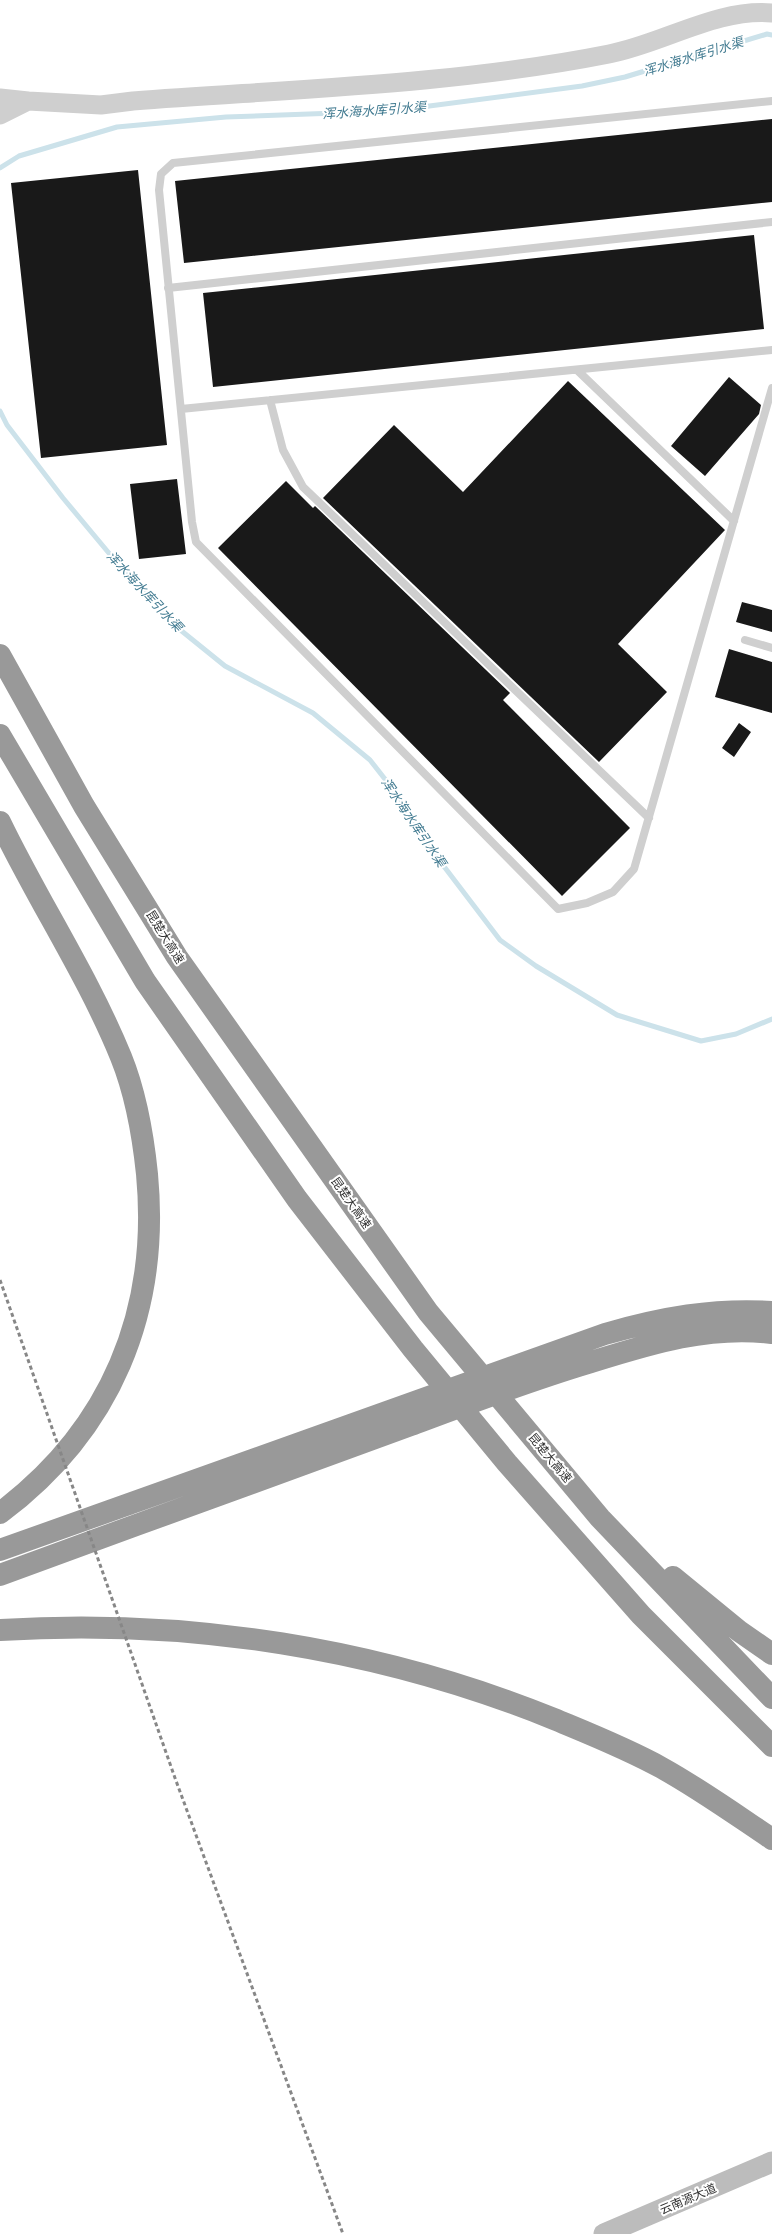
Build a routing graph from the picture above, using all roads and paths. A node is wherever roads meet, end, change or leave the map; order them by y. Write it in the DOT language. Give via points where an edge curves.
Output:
graph roads {
  1 [pos="772,13"];
  2 [pos="0,98"];
  3 [pos="28,101"];
  4 [pos="772,101"];
  5 [pos="0,115"];
  6 [pos="772,222"];
  7 [pos="168,288"];
  8 [pos="772,350"];
  9 [pos="577,370"];
  10 [pos="772,388"];
  11 [pos="270,400"];
  12 [pos="181,409"];
  13 [pos="734,521"];
  14 [pos="745,640"];
  15 [pos="772,648"];
  16 [pos="0,655"];
  17 [pos="0,735"];
  18 [pos="648,818"];
  19 [pos="0,822"];
  20 [pos="772,1312"];
  21 [pos="772,1333"];
  22 [pos="534,1369"];
  23 [pos="0,1513"];
  24 [pos="600,1518"];
  25 [pos="0,1550"];
  26 [pos="0,1575"];
  27 [pos="0,1630"];
  28 [pos="772,1654"];
  29 [pos="772,1698"];
  30 [pos="772,1746"];
  31 [pos="772,1839"];
  32 [pos="772,2162"];
  33 [pos="604,2234"];
  1 -- 3 [label="street" via="742,15 712,22 610,54 461,77 101,105"];
  2 -- 3 [label="street"];
  3 -- 5 [label="street"];
  4 -- 7 [label="lane" via="173,163 161,174 159,190"];
  6 -- 7 [label="lane"];
  7 -- 12 [label="lane"];
  8 -- 9 [label="lane"];
  9 -- 11 [label="lane"];
  9 -- 13 [label="lane"];
  10 -- 13 [label="lane"];
  11 -- 12 [label="lane"];
  11 -- 18 [label="lane" via="282,450 303,487"];
  12 -- 18 [label="lane" via="196,542 558,908 587,903 612,892 634,868"];
  13 -- 18 [label="lane"];
  14 -- 15 [label="lane"];
  16 -- 24 [label="highway, 昆楚大高速" via="84,806 182,964 428,1312"];
  17 -- 30 [label="highway" via="145,981 296,1199 413,1349 507,1463 641,1615"];
  19 -- 23 [label="highway" via="96,1004 121,1058 141,1133 149,1221 143,1289 135,1324 123,1360 106,1395 84,1430 57,1464 23,1496"];
  20 -- 22 [label="highway" via="720,1311 660,1319 605,1334"];
  21 -- 22 [label="highway" via="735,1331 694,1334"];
  22 -- 25 [label="highway" via="278,1450"];
  22 -- 26 [label="highway" via="287,1469"];
  24 -- 28 [label="highway" via="739,1631"];
  24 -- 29 [label="highway, 昆楚大高速"];
  27 -- 31 [label="highway" via="82,1627 194,1632 318,1649 384,1663 513,1703 590,1734 662,1768"];
  32 -- 33 [label="main road, 云南源大道"];
}
